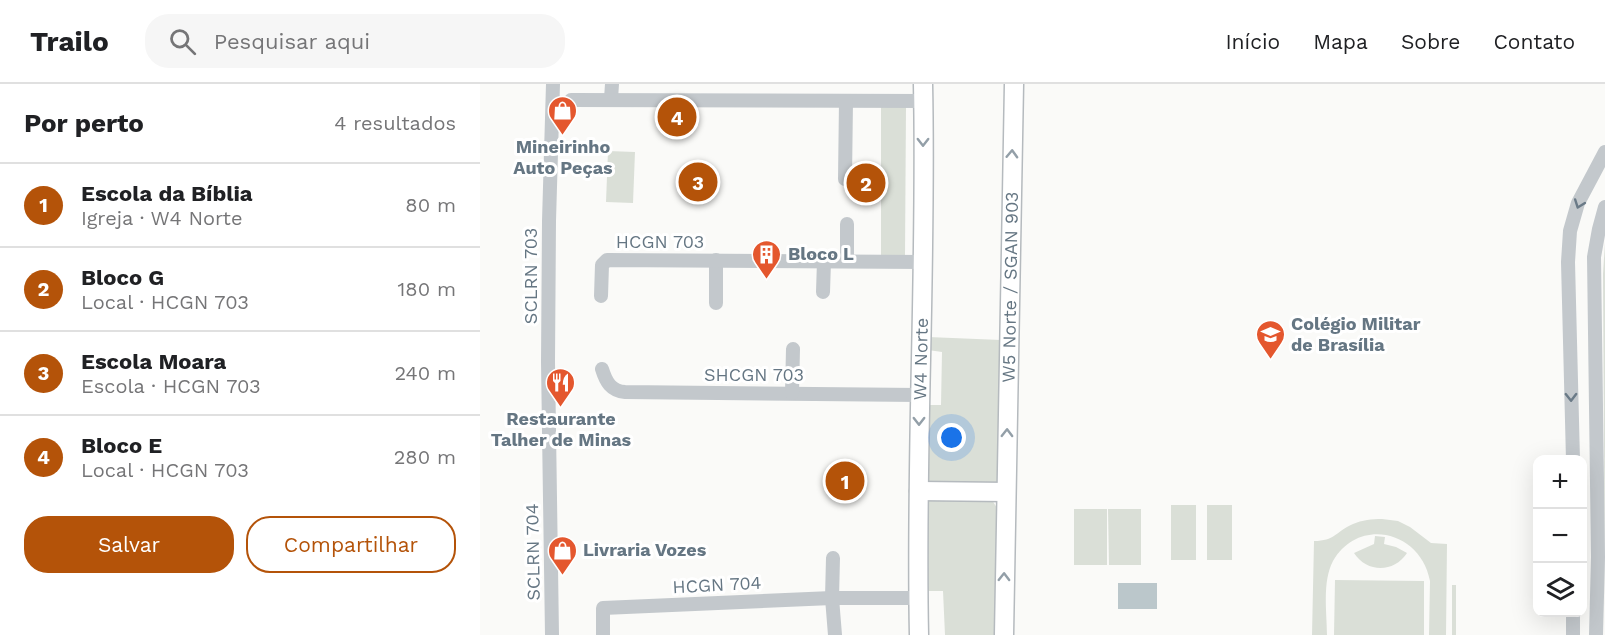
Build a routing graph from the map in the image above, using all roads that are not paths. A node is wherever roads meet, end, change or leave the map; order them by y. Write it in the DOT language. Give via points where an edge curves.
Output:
graph roads {
  1 [pos="553,84"];
  2 [pos="612,84"];
  3 [pos="1014,84"];
  4 [pos="923,93"];
  5 [pos="611,99"];
  6 [pos="571,100"];
  7 [pos="846,101"];
  8 [pos="1605,152"];
  9 [pos="845,179"];
  10 [pos="1605,207"];
  11 [pos="847,224"];
  12 [pos="716,260"];
  13 [pos="824,261"];
  14 [pos="847,261"];
  15 [pos="923,262"];
  16 [pos="823,292"];
  17 [pos="601,296"];
  18 [pos="716,303"];
  19 [pos="793,349"];
  20 [pos="602,369"];
  21 [pos="792,393"];
  22 [pos="919,395"];
  23 [pos="1573,455"];
  24 [pos="551,468"];
  25 [pos="919,491"];
  26 [pos="1006,492"];
  27 [pos="833,558"];
  28 [pos="1597,586"];
  29 [pos="1587,591"];
  30 [pos="832,598"];
  31 [pos="918,598"];
  32 [pos="1587,613"];
  33 [pos="1575,617"];
  34 [pos="1596,628"];
  35 [pos="552,635"];
  36 [pos="603,635"];
  37 [pos="835,635"];
  38 [pos="919,635"];
  39 [pos="1004,635"];
  40 [pos="1573,635"];
  1 -- 24 [label="street, SCLRN 703" via="548,362"];
  2 -- 5 [label="street"];
  26 -- 3 [label="main road, W5 Norte / SGAN 903, one-way"];
  4 -- 7 [label="street"];
  4 -- 15 [label="main road, W4 Norte, one-way"];
  5 -- 6 [label="street"];
  5 -- 7 [label="street"];
  7 -- 9 [label="street"];
  8 -- 23 [label="street, one-way" via="1578,203 1570,231"];
  10 -- 28 [label="street" via="1594,257"];
  11 -- 14 [label="street"];
  12 -- 13 [label="street, HCGN 703"];
  12 -- 17 [label="street, HCGN 703" via="607,260 602,265"];
  12 -- 18 [label="street, HCGN 703"];
  13 -- 14 [label="street, HCGN 703"];
  13 -- 16 [label="street"];
  14 -- 15 [label="street, HCGN 703"];
  15 -- 22 [label="main road, W4 Norte"];
  19 -- 21 [label="street"];
  20 -- 21 [label="street, SHCGN 703" via="608,384 619,392"];
  21 -- 22 [label="street, SHCGN 703"];
  22 -- 25 [label="main road, W4 Norte, one-way"];
  24 -- 35 [label="street, SCLRN 704"];
  25 -- 26 [label="main road"];
  25 -- 31 [label="main road, W4 Norte"];
  39 -- 26 [label="main road, W5 Norte / SGAN 903, one-way"];
  27 -- 30 [label="street"];
  28 -- 29 [label="street"];
  28 -- 34 [label="street"];
  30 -- 31 [label="street, HCGN 704"];
  30 -- 36 [label="street, HCGN 704" via="602,602"];
  30 -- 37 [label="street"];
  31 -- 38 [label="main road, W4 Norte"];
  32 -- 34 [label="street" via="1592,614"];
  33 -- 40 [label="street"];
}
